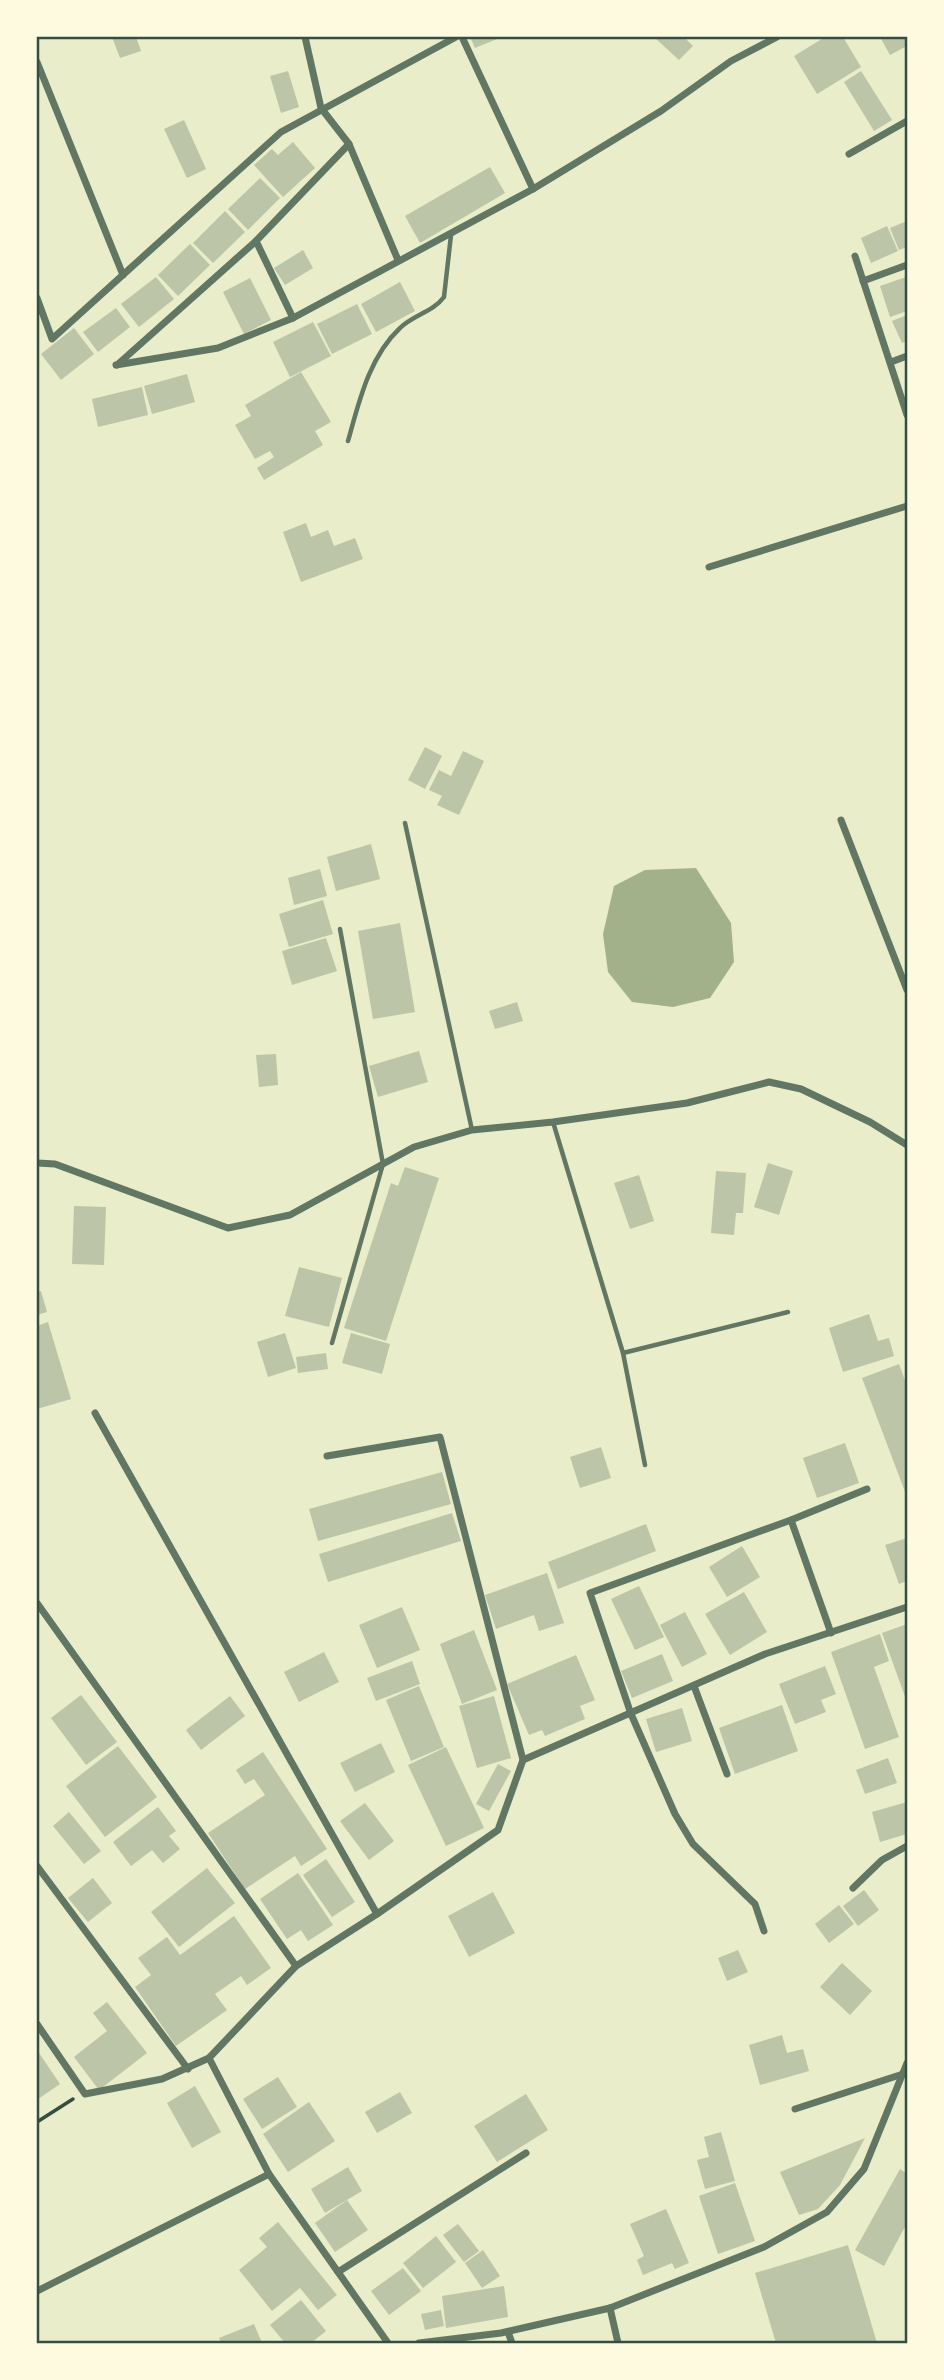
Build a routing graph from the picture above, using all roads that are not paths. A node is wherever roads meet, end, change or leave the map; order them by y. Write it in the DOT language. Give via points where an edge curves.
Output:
graph roads {
  1 [pos="304,37"];
  2 [pos="456,37"];
  3 [pos="462,37"];
  4 [pos="777,37"];
  5 [pos="37,62"];
  6 [pos="321,108"];
  7 [pos="907,121"];
  8 [pos="349,144"];
  9 [pos="849,153"];
  10 [pos="533,189"];
  11 [pos="451,232"];
  12 [pos="256,241"];
  13 [pos="855,256"];
  14 [pos="398,260"];
  15 [pos="907,265"];
  16 [pos="123,275"];
  17 [pos="863,281"];
  18 [pos="37,298"];
  19 [pos="293,318"];
  20 [pos="907,356"];
  21 [pos="891,362"];
  22 [pos="907,415"];
  23 [pos="348,441"];
  24 [pos="907,506"];
  25 [pos="709,567"];
  26 [pos="841,820"];
  27 [pos="405,823"];
  28 [pos="340,929"];
  29 [pos="907,990"];
  30 [pos="552,1122"];
  31 [pos="472,1130"];
  32 [pos="907,1145"];
  33 [pos="37,1163"];
  34 [pos="383,1164"];
  35 [pos="788,1312"];
  36 [pos="332,1343"];
  37 [pos="623,1353"];
  38 [pos="96,1413"];
  39 [pos="327,1455"];
  40 [pos="645,1465"];
  41 [pos="867,1489"];
  42 [pos="791,1520"];
  43 [pos="37,1603"];
  44 [pos="907,1607"];
  45 [pos="831,1633"];
  46 [pos="694,1686"];
  47 [pos="631,1714"];
  48 [pos="523,1760"];
  49 [pos="727,1774"];
  50 [pos="907,1846"];
  51 [pos="37,1866"];
  52 [pos="853,1888"];
  53 [pos="377,1914"];
  54 [pos="764,1931"];
  55 [pos="296,1966"];
  56 [pos="37,2024"];
  57 [pos="208,2058"];
  58 [pos="907,2063"];
  59 [pos="188,2068"];
  60 [pos="904,2074"];
  61 [pos="795,2109"];
  62 [pos="526,2153"];
  63 [pos="269,2174"];
  64 [pos="338,2272"];
  65 [pos="37,2291"];
  66 [pos="610,2308"];
  67 [pos="508,2332"];
  68 [pos="388,2343"];
  69 [pos="419,2343"];
  70 [pos="512,2343"];
  71 [pos="618,2343"];
  1 -- 6 [label="street"];
  2 -- 6 [label="street"];
  3 -- 10 [label="street"];
  4 -- 10 [label="street" via="731,61 661,111"];
  5 -- 16 [label="street"];
  6 -- 8 [label="street"];
  6 -- 16 [label="street" via="281,132"];
  7 -- 9 [label="street"];
  8 -- 12 [label="street"];
  8 -- 14 [label="street"];
  10 -- 11 [label="street"];
  11 -- 14 [label="street"];
  11 -- 23 [label="lane" via="444,297 398,329 383,351 363,389"];
  12 -- 19 [label="street"];
  12 -- 19 [label="street" via="116,365 218,348"];
  13 -- 17 [label="street"];
  14 -- 19 [label="street"];
  15 -- 17 [label="street"];
  16 -- 18 [label="street" via="52,339"];
  17 -- 21 [label="street"];
  20 -- 21 [label="street"];
  21 -- 22 [label="street"];
  24 -- 25 [label="street"];
  26 -- 29 [label="street"];
  27 -- 31 [label="lane"];
  28 -- 34 [label="lane"];
  30 -- 31 [label="street"];
  30 -- 32 [label="street" via="687,1103 769,1082 801,1089"];
  30 -- 37 [label="lane"];
  31 -- 34 [label="street" via="414,1147"];
  33 -- 34 [label="street" via="55,1164 228,1228 290,1215"];
  34 -- 36 [label="lane"];
  35 -- 37 [label="lane"];
  37 -- 40 [label="lane"];
  38 -- 53 [label="street"];
  39 -- 48 [label="street" via="440,1437"];
  41 -- 42 [label="street"];
  42 -- 45 [label="street"];
  42 -- 47 [label="street" via="590,1593"];
  43 -- 55 [label="street"];
  44 -- 45 [label="street"];
  45 -- 46 [label="street" via="765,1654"];
  46 -- 47 [label="street"];
  46 -- 49 [label="street"];
  47 -- 48 [label="street"];
  47 -- 54 [label="street" via="687,1834 755,1903"];
  48 -- 53 [label="street" via="498,1830"];
  50 -- 52 [label="street" via="882,1860"];
  51 -- 59 [label="street"];
  53 -- 55 [label="street"];
  55 -- 57 [label="street"];
  56 -- 59 [label="street" via="85,2094 162,2079"];
  57 -- 59 [label="street"];
  57 -- 63 [label="street"];
  58 -- 60 [label="street"];
  60 -- 61 [label="street"];
  60 -- 66 [label="street" via="864,2169 827,2212 764,2246"];
  62 -- 64 [label="street"];
  63 -- 64 [label="street"];
  63 -- 65 [label="street"];
  64 -- 68 [label="street"];
  66 -- 67 [label="street"];
  66 -- 71 [label="street"];
  67 -- 69 [label="street"];
  67 -- 70 [label="street"];
}
